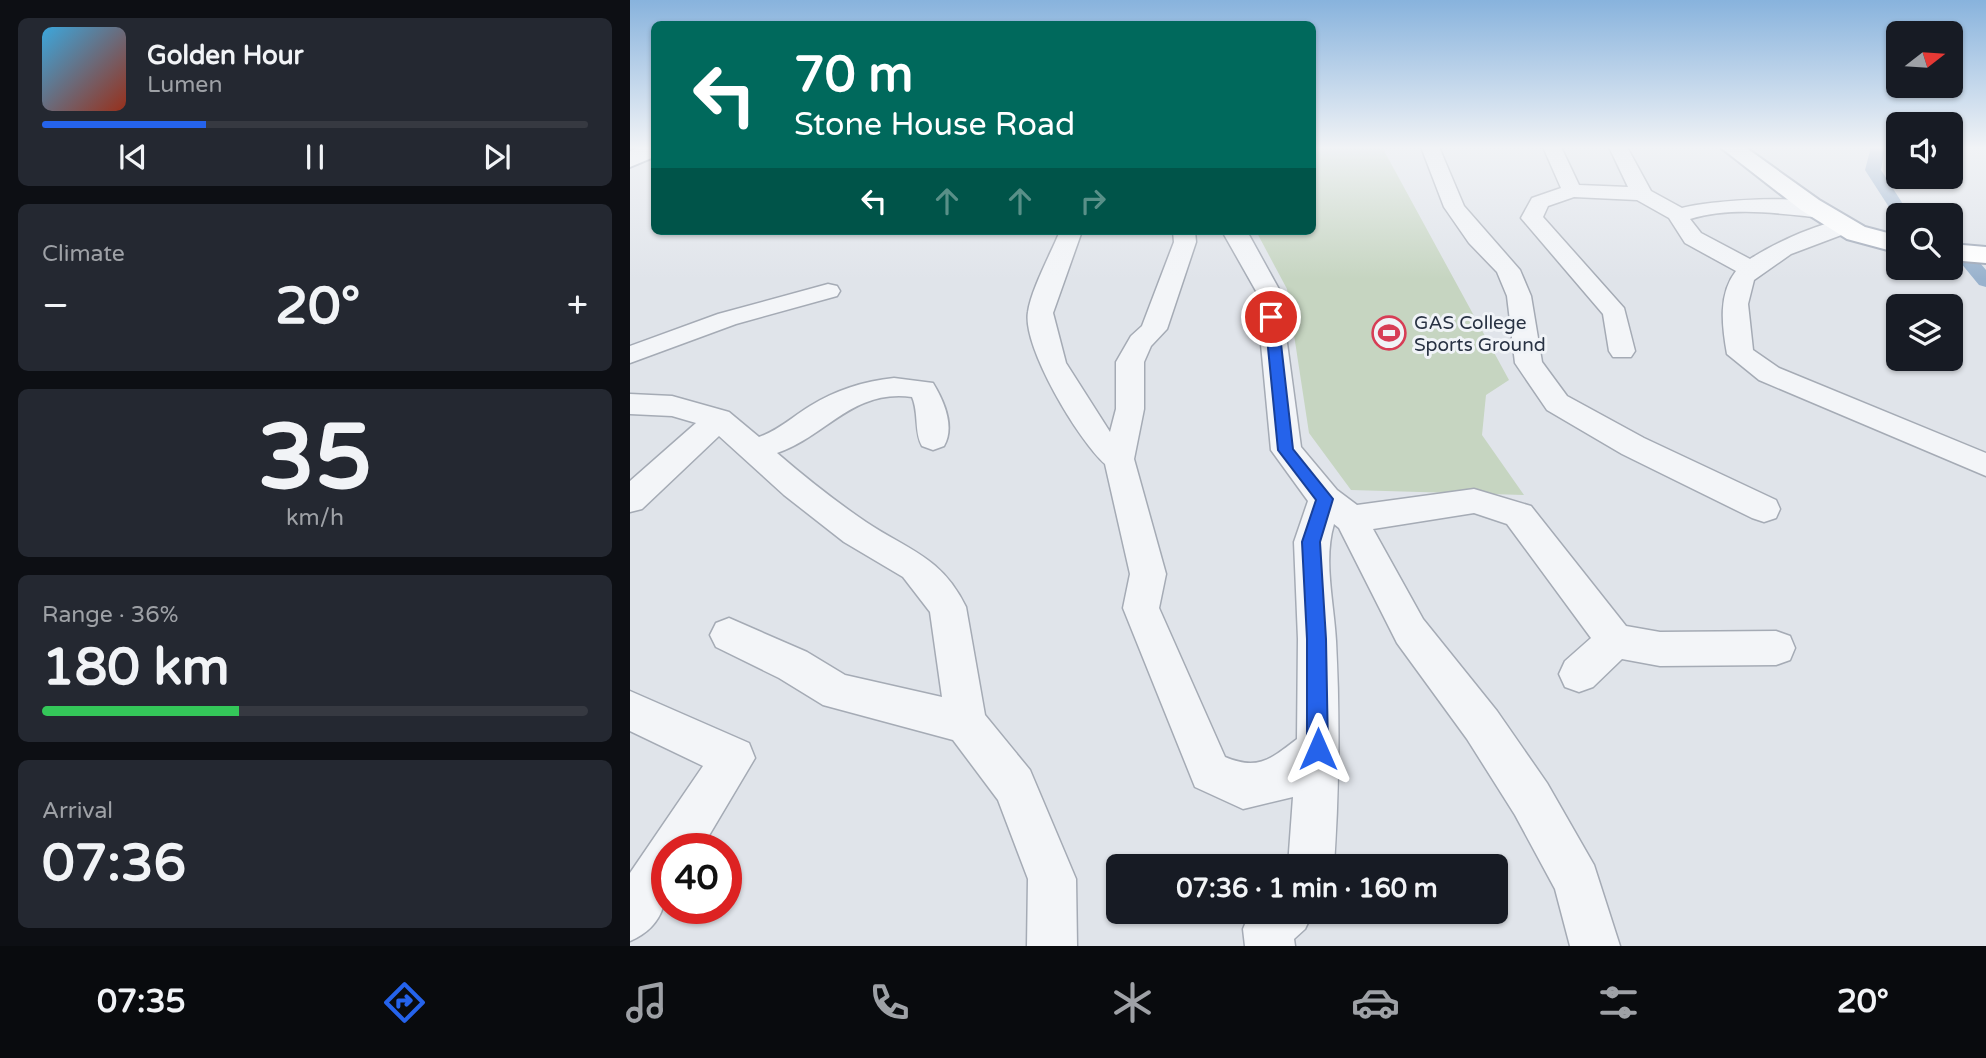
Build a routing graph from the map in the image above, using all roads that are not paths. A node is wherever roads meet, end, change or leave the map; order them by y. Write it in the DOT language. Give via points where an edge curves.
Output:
graph roads {
  1 [pos="1448,191"];
  2 [pos="1572,191"];
  3 [pos="1575,191"];
  4 [pos="1639,191"];
  5 [pos="1792,191"];
  6 [pos="1640,194"];
  7 [pos="1819,211"];
  8 [pos="1681,215"];
  9 [pos="1855,232"];
  10 [pos="1069,235"];
  11 [pos="1184,235"];
  12 [pos="1238,235"];
  13 [pos="1886,240"];
  14 [pos="1963,253"];
  15 [pos="1986,255"];
  16 [pos="1751,269"];
  17 [pos="828,291"];
  18 [pos="1622,351"];
  19 [pos="630,355"];
  20 [pos="630,404"];
  21 [pos="719,419"];
  22 [pos="933,439"];
  23 [pos="754,450"];
  24 [pos="1119,459"];
  25 [pos="1986,465"];
  26 [pos="630,500"];
  27 [pos="1338,509"];
  28 [pos="1764,509"];
  29 [pos="729,635"];
  30 [pos="1615,640"];
  31 [pos="1776,648"];
  32 [pos="1578,674"];
  33 [pos="630,710"];
  34 [pos="966,723"];
  35 [pos="1318,749"];
  36 [pos="685,833"];
  37 [pos="1312,854"];
  38 [pos="651,884"];
  39 [pos="630,916"];
  40 [pos="1274,924"];
  41 [pos="1052,946"];
  42 [pos="1270,946"];
  43 [pos="1595,946"];
  1 -- 28 [label="street" via="1477,238 1508,270 1519,296 1529,363 1557,403 1633,446"];
  2 -- 18 [label="street" via="1539,202 1532,218 1615,313"];
  3 -- 6 [label="street"];
  4 -- 6 [label="street"];
  5 -- 7 [label="main road"];
  6 -- 8 [label="street"];
  7 -- 8 [label="street" via="1735,204 1706,206"];
  7 -- 9 [label="main road"];
  8 -- 16 [label="street" via="1679,220 1693,238"];
  9 -- 13 [label="main road"];
  9 -- 16 [label="street" via="1784,250"];
  10 -- 24 [label="street" via="1040,313 1052,363 1102,444"];
  11 -- 24 [label="street" via="1154,329 1140,342 1130,362 1130,409"];
  12 -- 27 [label="street" via="1268,290 1286,450"];
  14 -- 15 [label="main road"];
  16 -- 25 [label="street" via="1738,286 1740,354 1769,374"];
  17 -- 19 [label="street" via="727,318"];
  20 -- 21 [label="street" via="672,406"];
  21 -- 23 [label="street"];
  21 -- 26 [label="street"];
  22 -- 23 [label="street" via="932,410 923,390 908,386 852,396 790,436"];
  23 -- 34 [label="street" via="856,533 915,567 948,607"];
  24 -- 35 [label="street" via="1148,575 1141,608 1210,772 1243,787 1280,780"];
  27 -- 30 [label="street" via="1474,501 1519,515"];
  27 -- 35 [label="street" via="1311,542"];
  27 -- 43 [label="street" via="1410,631 1531,799 1577,882"];
  29 -- 34 [label="street" via="837,692"];
  30 -- 31 [label="street" via="1660,649"];
  30 -- 32 [label="street"];
  33 -- 36 [label="street" via="734,758"];
  34 -- 41 [label="street" via="1014,786 1052,879"];
  35 -- 37 [label="street"];
  38 -- 39 [label="street"];
  40 -- 42 [label="street" via="1268,929"];
}
